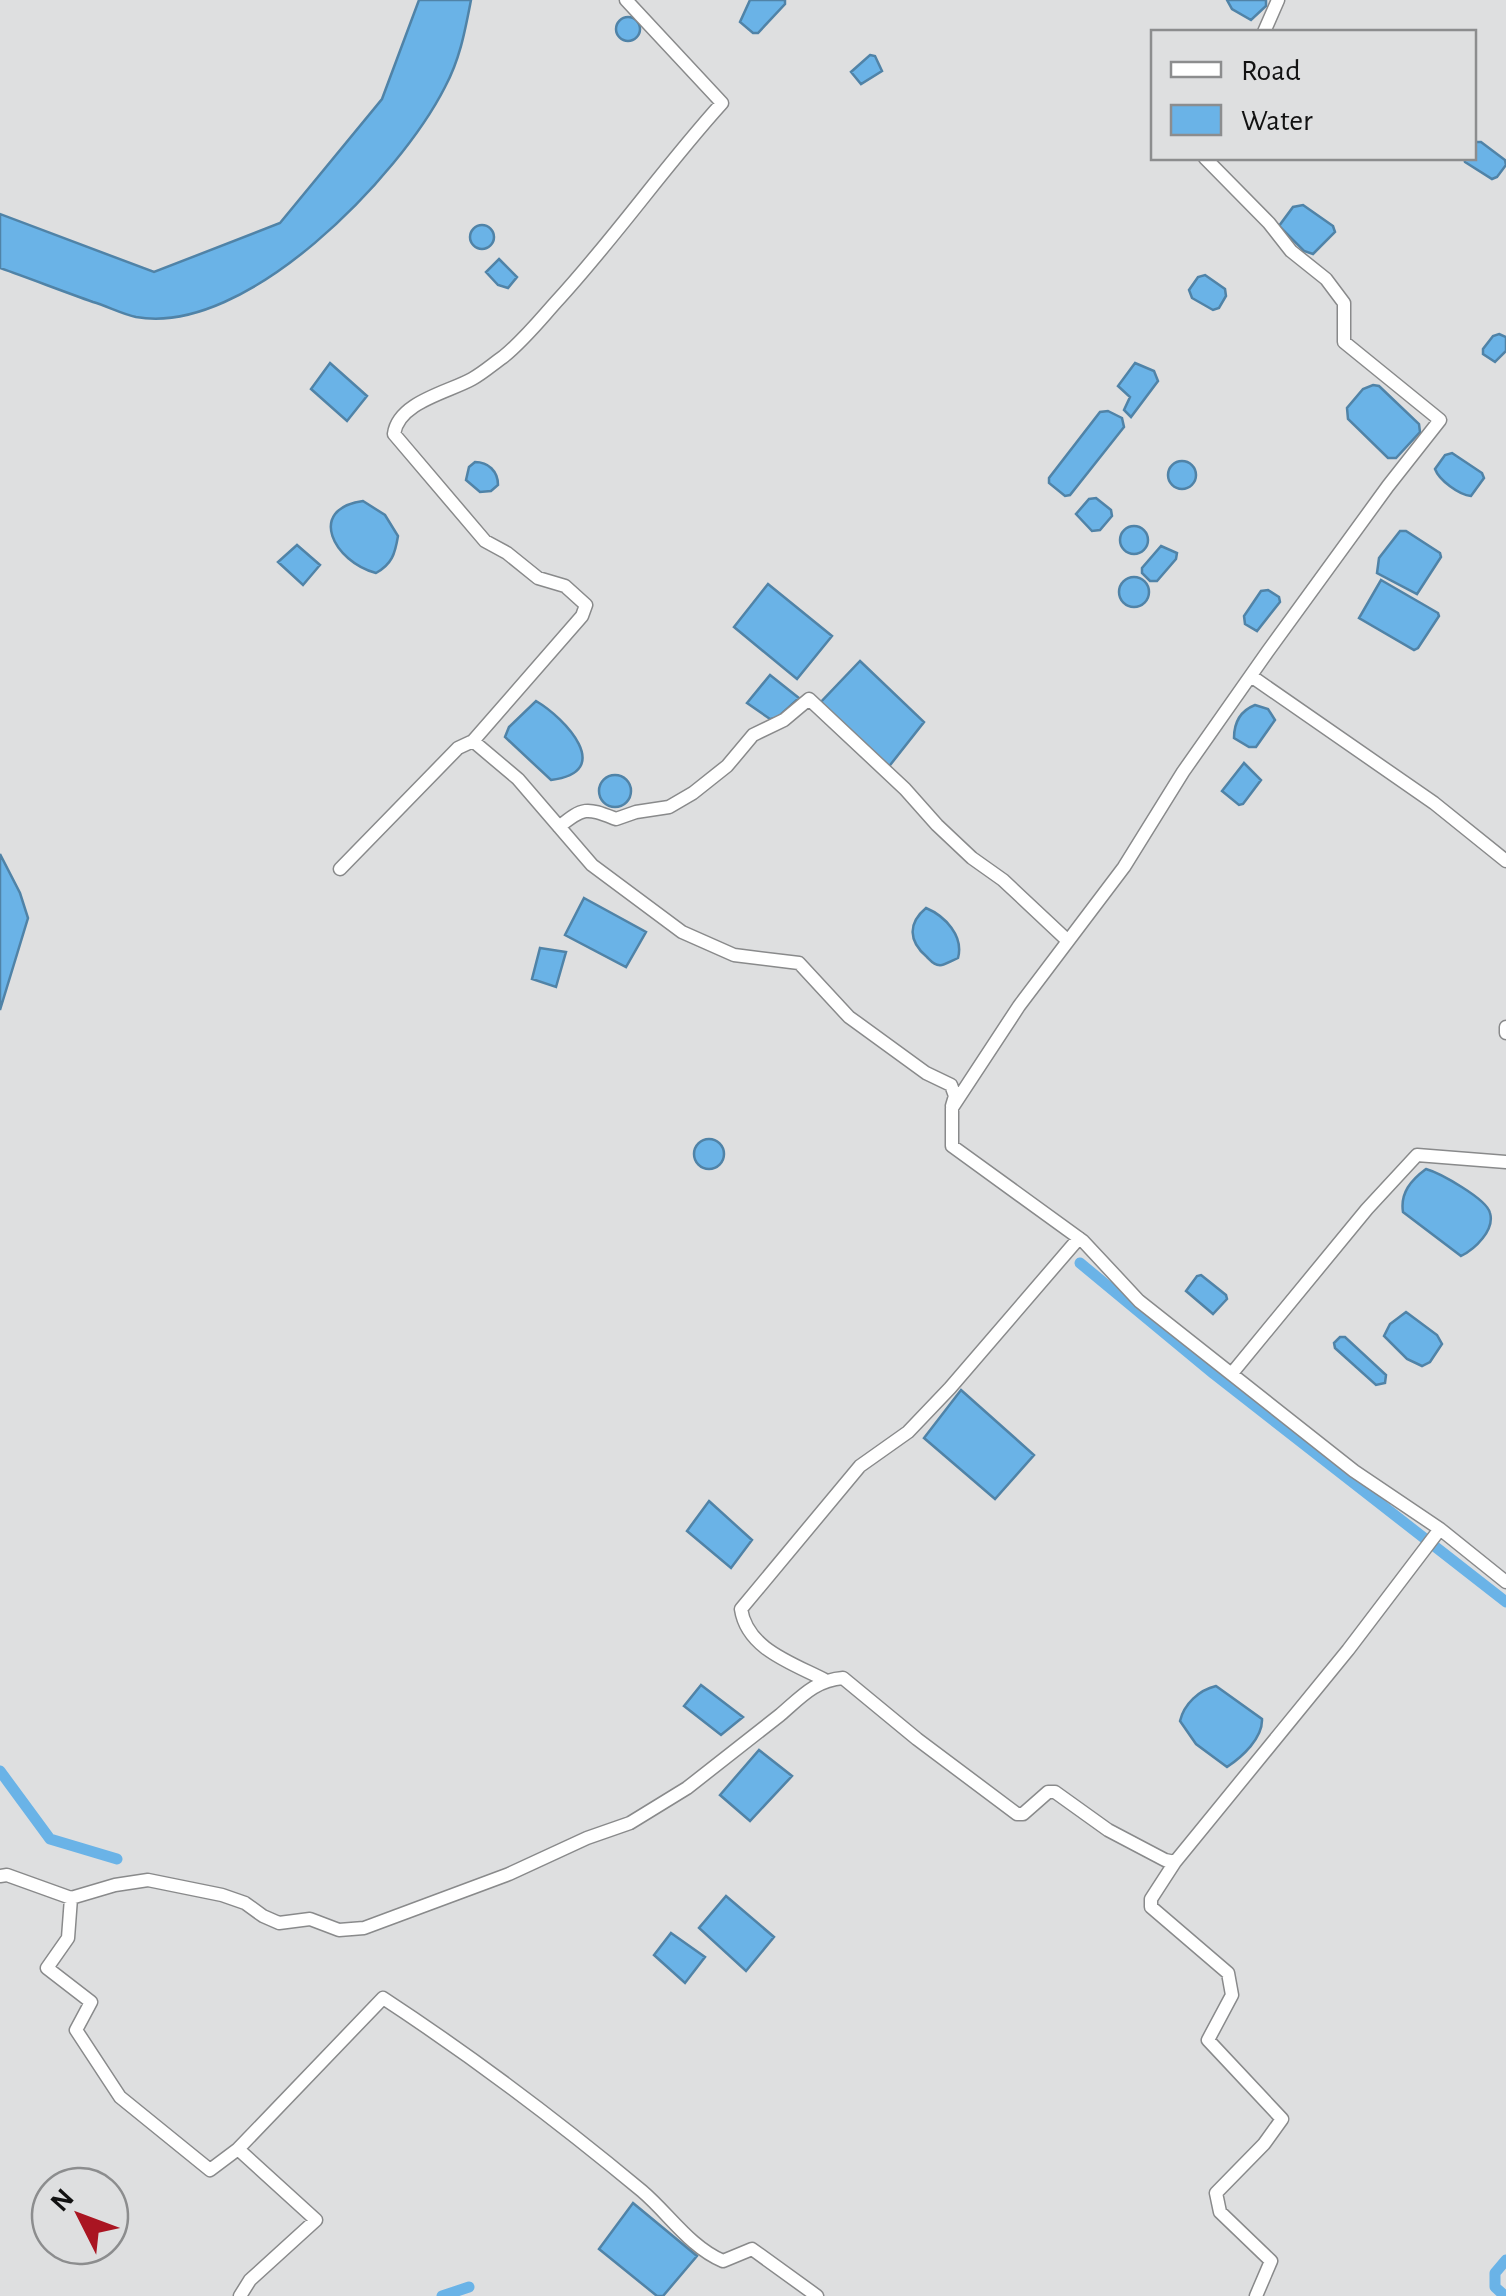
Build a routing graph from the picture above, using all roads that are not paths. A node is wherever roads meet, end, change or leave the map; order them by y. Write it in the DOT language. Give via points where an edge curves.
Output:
graph roads {
  1 [pos="626,0"];
  2 [pos="1278,0"];
  3 [pos="1265,30"];
  4 [pos="1207,160"];
  5 [pos="1251,676"];
  6 [pos="473,741"];
  7 [pos="559,827"];
  8 [pos="1506,860"];
  9 [pos="340,869"];
  10 [pos="1068,941"];
  11 [pos="952,1108"];
  12 [pos="1506,1162"];
  13 [pos="1080,1238"];
  14 [pos="1233,1372"];
  15 [pos="1437,1532"];
  16 [pos="1506,1582"];
  17 [pos="825,1680"];
  18 [pos="1175,1862"];
  19 [pos="0,1876"];
  20 [pos="71,1898"];
  21 [pos="238,2148"];
  22 [pos="240,2296"];
  23 [pos="817,2296"];
  24 [pos="1256,2296"];
  1 -- 6 [label="street" via="722,102 513,349 395,426 396,437 485,541 586,604"];
  2 -- 3 [label="street"];
  4 -- 5 [label="street" via="1291,252 1326,278 1344,303 1344,342 1440,420"];
  5 -- 8 [label="street"];
  5 -- 10 [label="street"];
  6 -- 7 [label="street"];
  6 -- 9 [label="street" via="458,748"];
  7 -- 10 [label="street" via="588,809 616,819 669,807 713,778 753,735 809,699 937,826"];
  7 -- 11 [label="street" via="592,866 682,932 734,955 799,963 849,1017 951,1085"];
  10 -- 11 [label="street"];
  11 -- 13 [label="street" via="952,1146"];
  12 -- 14 [label="street" via="1418,1155"];
  13 -- 14 [label="street" via="1139,1301"];
  13 -- 17 [label="street" via="908,1432 860,1466 741,1608 744,1626 769,1652"];
  14 -- 15 [label="street"];
  15 -- 16 [label="street"];
  15 -- 18 [label="street"];
  17 -- 18 [label="street" via="843,1678 1017,1814 1055,1792 1108,1830"];
  17 -- 20 [label="street" via="687,1788 630,1823 364,1928 339,1930 310,1919 279,1923 222,1894 148,1880"];
  18 -- 24 [label="street" via="1151,1907 1228,1973 1232,1994 1208,2040 1282,2119 1216,2193 1220,2212 1271,2261"];
  19 -- 20 [label="street"];
  20 -- 21 [label="street" via="68,1938 47,1968 91,2002 76,2030 120,2097 210,2170"];
  21 -- 22 [label="street" via="316,2220"];
  21 -- 23 [label="street" via="383,1998 466,2052 644,2193 707,2254 723,2261 752,2248"];
}
